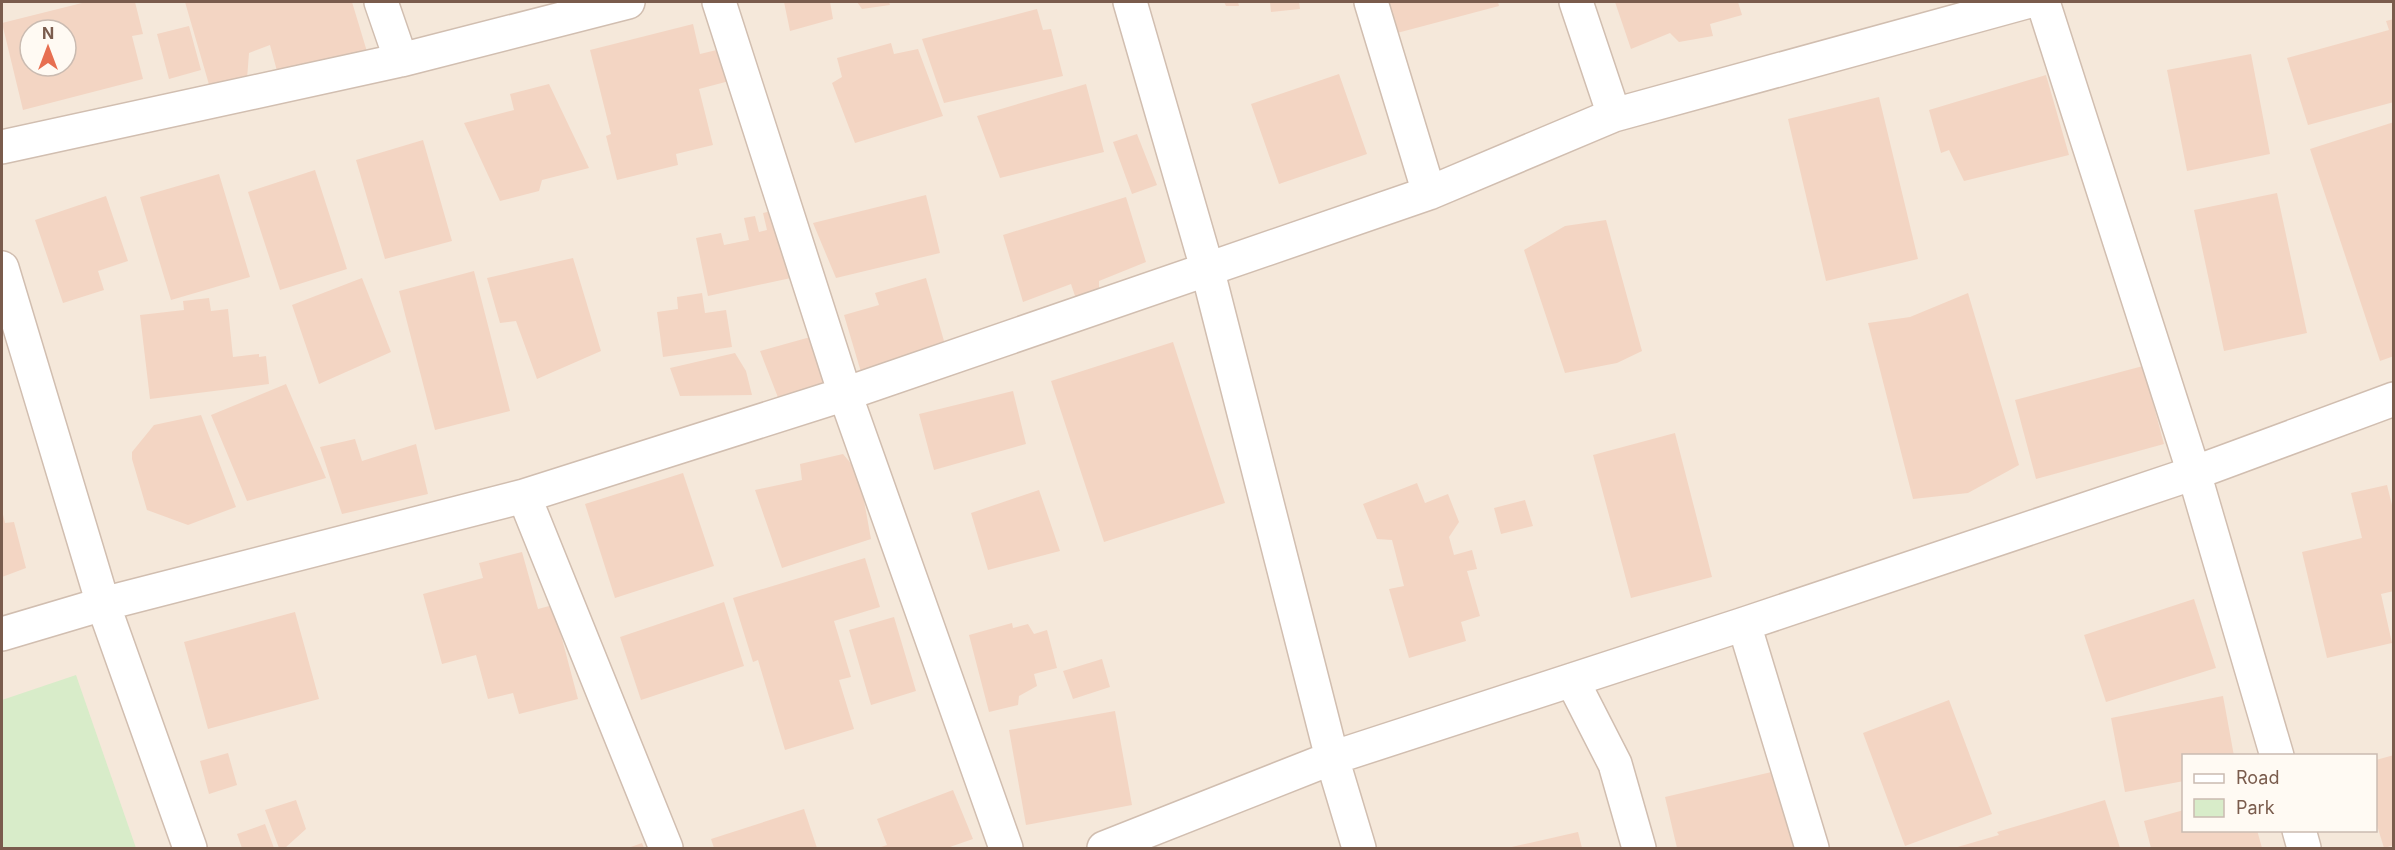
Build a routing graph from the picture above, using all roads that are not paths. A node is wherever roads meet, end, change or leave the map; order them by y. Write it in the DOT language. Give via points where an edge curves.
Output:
graph roads {
  1 [pos="381,2"];
  2 [pos="628,2"];
  3 [pos="719,2"];
  4 [pos="1130,2"];
  5 [pos="1371,2"];
  6 [pos="1576,2"];
  7 [pos="2026,2"];
  8 [pos="2043,2"];
  9 [pos="401,60"];
  10 [pos="1614,115"];
  11 [pos="2,147"];
  12 [pos="1429,193"];
  13 [pos="2,268"];
  14 [pos="1207,268"];
  15 [pos="845,393"];
  16 [pos="2394,399"];
  17 [pos="2194,473"];
  18 [pos="524,496"];
  19 [pos="103,604"];
  20 [pos="1744,624"];
  21 [pos="2,634"];
  22 [pos="1572,680"];
  23 [pos="2276,754"];
  24 [pos="1332,758"];
  25 [pos="2299,832"];
  26 [pos="190,849"];
  27 [pos="666,849"];
  28 [pos="1006,849"];
  29 [pos="1104,849"];
  30 [pos="1359,849"];
  31 [pos="1639,849"];
  32 [pos="1812,849"];
  33 [pos="2304,849"];
  1 -- 9 [label="street"];
  2 -- 9 [label="street"];
  3 -- 15 [label="street"];
  4 -- 14 [label="street"];
  5 -- 12 [label="street"];
  6 -- 10 [label="street"];
  7 -- 10 [label="street"];
  8 -- 17 [label="street"];
  9 -- 11 [label="street"];
  10 -- 12 [label="street"];
  12 -- 14 [label="street"];
  13 -- 19 [label="street"];
  14 -- 15 [label="street"];
  14 -- 24 [label="street"];
  15 -- 18 [label="street"];
  15 -- 28 [label="street"];
  16 -- 17 [label="street"];
  17 -- 20 [label="street"];
  17 -- 23 [label="street"];
  18 -- 19 [label="street"];
  18 -- 27 [label="street"];
  19 -- 21 [label="street"];
  19 -- 26 [label="street"];
  20 -- 22 [label="street"];
  20 -- 32 [label="street"];
  22 -- 24 [label="street"];
  22 -- 31 [label="street" via="1615,764"];
  24 -- 29 [label="street"];
  24 -- 30 [label="street"];
  25 -- 33 [label="street"];
}
